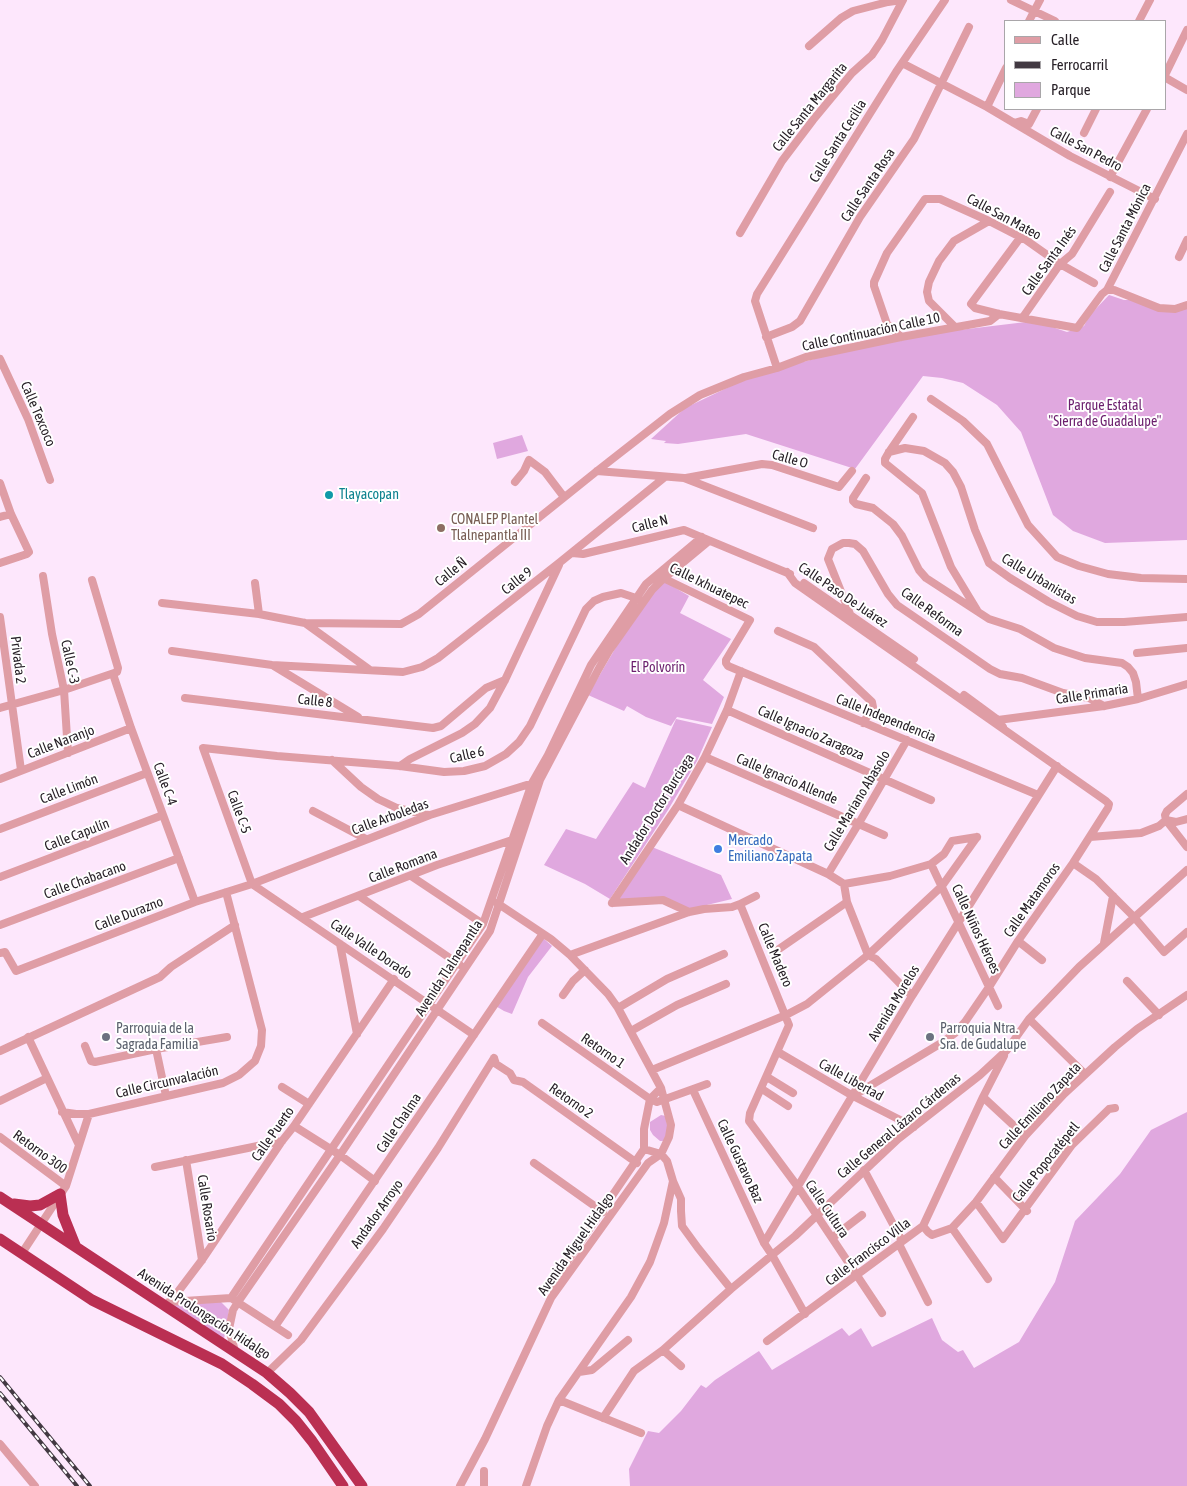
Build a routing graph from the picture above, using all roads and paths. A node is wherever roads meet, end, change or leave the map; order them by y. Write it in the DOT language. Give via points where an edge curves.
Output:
graph roads {
  1 [pos="902,0"];
  2 [pos="945,0"];
  3 [pos="1011,0"];
  4 [pos="1040,0"];
  5 [pos="1150,0"];
  6 [pos="1034,10"];
  7 [pos="1029,20"];
  8 [pos="1053,20"];
  9 [pos="1140,20"];
  10 [pos="969,27"];
  11 [pos="1187,30"];
  12 [pos="809,46"];
  13 [pos="902,63"];
  14 [pos="1167,71"];
  15 [pos="1004,72"];
  16 [pos="1167,79"];
  17 [pos="941,84"];
  18 [pos="1187,90"];
  19 [pos="987,107"];
  20 [pos="1036,110"];
  21 [pos="1096,110"];
  22 [pos="1145,110"];
  23 [pos="1014,123"];
  24 [pos="1084,133"];
  25 [pos="1187,134"];
  26 [pos="1110,176"];
  27 [pos="1110,192"];
  28 [pos="1155,198"];
  29 [pos="988,222"];
  30 [pos="740,233"];
  31 [pos="1020,238"];
  32 [pos="1187,240"];
  33 [pos="1179,257"];
  34 [pos="1060,264"];
  35 [pos="1094,283"];
  36 [pos="1107,290"];
  37 [pos="1187,305"];
  38 [pos="999,314"];
  39 [pos="1023,318"];
  40 [pos="955,327"];
  41 [pos="766,337"];
  42 [pos="901,337"];
  43 [pos="0,359"];
  44 [pos="777,368"];
  45 [pos="931,398"];
  46 [pos="913,417"];
  47 [pos="889,452"];
  48 [pos="597,471"];
  49 [pos="852,471"];
  50 [pos="665,477"];
  51 [pos="684,478"];
  52 [pos="866,478"];
  53 [pos="50,480"];
  54 [pos="515,482"];
  55 [pos="0,483"];
  56 [pos="564,497"];
  57 [pos="11,514"];
  58 [pos="0,517"];
  59 [pos="813,528"];
  60 [pos="706,539"];
  61 [pos="572,553"];
  62 [pos="0,563"];
  63 [pos="559,563"];
  64 [pos="787,572"];
  65 [pos="43,576"];
  66 [pos="661,577"];
  67 [pos="1187,579"];
  68 [pos="92,580"];
  69 [pos="255,582"];
  70 [pos="639,600"];
  71 [pos="162,603"];
  72 [pos="259,614"];
  73 [pos="850,614"];
  74 [pos="980,614"];
  75 [pos="0,617"];
  76 [pos="1187,617"];
  77 [pos="1172,618"];
  78 [pos="1187,622"];
  79 [pos="305,623"];
  80 [pos="778,631"];
  81 [pos="1187,648"];
  82 [pos="172,651"];
  83 [pos="1137,653"];
  84 [pos="726,663"];
  85 [pos="272,665"];
  86 [pos="370,671"];
  87 [pos="741,671"];
  88 [pos="115,673"];
  89 [pos="931,674"];
  90 [pos="505,680"];
  91 [pos="1187,684"];
  92 [pos="64,690"];
  93 [pos="185,698"];
  94 [pos="1138,699"];
  95 [pos="11,706"];
  96 [pos="1104,706"];
  97 [pos="0,708"];
  98 [pos="728,710"];
  99 [pos="362,719"];
  100 [pos="997,722"];
  101 [pos="863,723"];
  102 [pos="131,728"];
  103 [pos="907,740"];
  104 [pos="203,748"];
  105 [pos="68,753"];
  106 [pos="705,757"];
  107 [pos="332,760"];
  108 [pos="400,766"];
  109 [pos="1056,766"];
  110 [pos="22,770"];
  111 [pos="147,773"];
  112 [pos="0,779"];
  113 [pos="885,779"];
  114 [pos="536,782"];
  115 [pos="1187,794"];
  116 [pos="1038,795"];
  117 [pos="931,800"];
  118 [pos="678,805"];
  119 [pos="313,810"];
  120 [pos="162,815"];
  121 [pos="430,815"];
  122 [pos="1187,819"];
  123 [pos="1166,820"];
  124 [pos="859,823"];
  125 [pos="0,829"];
  126 [pos="884,835"];
  127 [pos="1090,837"];
  128 [pos="366,839"];
  129 [pos="512,840"];
  130 [pos="1187,847"];
  131 [pos="179,858"];
  132 [pos="1073,863"];
  133 [pos="931,864"];
  134 [pos="1186,872"];
  135 [pos="828,874"];
  136 [pos="411,876"];
  137 [pos="0,877"];
  138 [pos="252,884"];
  139 [pos="844,884"];
  140 [pos="942,886"];
  141 [pos="226,892"];
  142 [pos="359,896"];
  143 [pos="756,896"];
  144 [pos="1113,896"];
  145 [pos="492,899"];
  146 [pos="195,902"];
  147 [pos="847,902"];
  148 [pos="499,904"];
  149 [pos="740,904"];
  150 [pos="689,912"];
  151 [pos="303,917"];
  152 [pos="1134,917"];
  153 [pos="958,922"];
  154 [pos="484,924"];
  155 [pos="0,925"];
  156 [pos="235,925"];
  157 [pos="1187,932"];
  158 [pos="542,934"];
  159 [pos="1018,941"];
  160 [pos="1104,942"];
  161 [pos="340,944"];
  162 [pos="779,949"];
  163 [pos="2,952"];
  164 [pos="724,954"];
  165 [pos="570,955"];
  166 [pos="868,955"];
  167 [pos="1042,960"];
  168 [pos="458,963"];
  169 [pos="465,969"];
  170 [pos="585,970"];
  171 [pos="394,979"];
  172 [pos="1127,981"];
  173 [pos="726,984"];
  174 [pos="989,987"];
  175 [pos="563,995"];
  176 [pos="1187,995"];
  177 [pos="912,996"];
  178 [pos="998,1006"];
  179 [pos="434,1007"];
  180 [pos="618,1008"];
  181 [pos="786,1015"];
  182 [pos="1158,1015"];
  183 [pos="1029,1019"];
  184 [pos="542,1024"];
  185 [pos="631,1031"];
  186 [pos="357,1034"];
  187 [pos="474,1035"];
  188 [pos="28,1037"];
  189 [pos="227,1037"];
  190 [pos="85,1046"];
  191 [pos="156,1049"];
  192 [pos="1007,1050"];
  193 [pos="0,1051"];
  194 [pos="778,1052"];
  195 [pos="494,1058"];
  196 [pos="652,1070"];
  197 [pos="1085,1074"];
  198 [pos="767,1077"];
  199 [pos="47,1078"];
  200 [pos="707,1084"];
  201 [pos="282,1086"];
  202 [pos="661,1088"];
  203 [pos="762,1089"];
  204 [pos="693,1090"];
  205 [pos="793,1093"];
  206 [pos="166,1096"];
  207 [pos="853,1096"];
  208 [pos="983,1096"];
  209 [pos="650,1099"];
  210 [pos="664,1100"];
  211 [pos="0,1101"];
  212 [pos="309,1104"];
  213 [pos="788,1106"];
  214 [pos="1115,1108"];
  215 [pos="62,1112"];
  216 [pos="89,1114"];
  217 [pos="294,1126"];
  218 [pos="914,1127"];
  219 [pos="1025,1136"];
  220 [pos="0,1138"];
  221 [pos="282,1141"];
  222 [pos="78,1143"];
  223 [pos="330,1149"];
  224 [pos="644,1149"];
  225 [pos="661,1154"];
  226 [pos="340,1155"];
  227 [pos="186,1160"];
  228 [pos="637,1162"];
  229 [pos="534,1163"];
  230 [pos="154,1167"];
  231 [pos="864,1170"];
  232 [pos="994,1177"];
  233 [pos="375,1181"];
  234 [pos="673,1181"];
  235 [pos="798,1187"];
  236 [pos="63,1190"];
  237 [pos="5,1200"];
  238 [pos="976,1202"];
  239 [pos="1026,1209"];
  240 [pos="603,1212"];
  241 [pos="817,1215"];
  242 [pos="862,1216"];
  243 [pos="41,1223"];
  244 [pos="924,1226"];
  245 [pos="952,1228"];
  246 [pos="832,1238"];
  247 [pos="0,1239"];
  248 [pos="901,1242"];
  249 [pos="764,1243"];
  250 [pos="75,1246"];
  251 [pos="22,1253"];
  252 [pos="772,1255"];
  253 [pos="202,1260"];
  254 [pos="857,1276"];
  255 [pos="988,1279"];
  256 [pos="731,1289"];
  257 [pos="551,1298"];
  258 [pos="235,1300"];
  259 [pos="928,1302"];
  260 [pos="166,1303"];
  261 [pos="882,1313"];
  262 [pos="805,1314"];
  263 [pos="276,1325"];
  264 [pos="288,1335"];
  265 [pos="628,1340"];
  266 [pos="767,1341"];
  267 [pos="663,1350"];
  268 [pos="236,1353"];
  269 [pos="681,1366"];
  270 [pos="579,1372"];
  271 [pos="267,1373"];
  272 [pos="559,1400"];
  273 [pos="603,1418"];
  274 [pos="640,1433"];
  275 [pos="0,1444"];
  276 [pos="484,1471"];
  277 [pos="34,1486"];
  278 [pos="343,1486"];
  279 [pos="362,1486"];
  280 [pos="460,1486"];
  281 [pos="484,1486"];
  282 [pos="526,1486"];
  1 -- 12 [label="street" via="853,11"];
  1 -- 30 [label="street, Calle Santa Margarita" via="872,55 852,73 782,161"];
  2 -- 13 [label="street, Calle Santa Cecilia"];
  3 -- 6 [label="street"];
  4 -- 6 [label="street"];
  5 -- 9 [label="street"];
  6 -- 7 [label="street"];
  6 -- 8 [label="street"];
  10 -- 17 [label="street, Calle Santa Rosa"];
  11 -- 14 [label="street"];
  13 -- 17 [label="street, Calle San Pedro"];
  13 -- 41 [label="street, Calle Santa Cecilia" via="756,298"];
  15 -- 19 [label="street"];
  16 -- 18 [label="street"];
  17 -- 19 [label="street, Calle San Pedro"];
  17 -- 41 [label="street, Calle Santa Rosa" via="914,139 860,217 800,321"];
  19 -- 23 [label="street, Calle San Pedro"];
  20 -- 23 [label="street" via="1029,124"];
  21 -- 24 [label="street"];
  22 -- 26 [label="street"];
  23 -- 26 [label="street, Calle San Pedro"];
  25 -- 28 [label="street, Calle Santa Mónica"];
  26 -- 28 [label="street, Calle San Pedro"];
  27 -- 34 [label="street, Calle Santa Inés" via="1072,254"];
  28 -- 36 [label="street, Calle Santa Mónica"];
  29 -- 31 [label="street, Calle San Mateo"];
  29 -- 40 [label="street" via="954,241 929,282 929,301"];
  29 -- 42 [label="street, Calle San Mateo" via="940,199 925,199 887,253 874,282 886,324"];
  31 -- 34 [label="street, Calle San Mateo"];
  31 -- 38 [label="street" via="971,304 974,308"];
  32 -- 33 [label="street"];
  34 -- 35 [label="street, Calle San Mateo"];
  34 -- 39 [label="street, Calle Santa Inés"];
  36 -- 37 [label="street" via="1159,308 1175,309"];
  36 -- 39 [label="street, Calle Santa Mónica" via="1077,328"];
  38 -- 39 [label="street"];
  38 -- 40 [label="street, Calle Continuación Calle 10" via="990,321"];
  40 -- 42 [label="street, Calle Continuación Calle 10"];
  41 -- 44 [label="street"];
  42 -- 44 [label="street, Calle Continuación Calle 10" via="806,357"];
  43 -- 53 [label="street, Calle Texcoco" via="28,419"];
  44 -- 48 [label="street, Calle Continuación Calle 10" via="720,386 684,404"];
  45 -- 67 [label="street" via="963,420 987,444 1028,525 1057,557 1108,574"];
  46 -- 47 [label="street"];
  47 -- 74 [label="street" via="886,465 922,493 951,566"];
  47 -- 77 [label="street, Calle Urbanistas" via="905,448 924,451 945,463 961,487 989,563 1048,602 1092,621"];
  48 -- 50 [label="street"];
  48 -- 56 [label="street, Calle Ñ"];
  49 -- 51 [label="street, Calle O" via="839,487 762,464"];
  50 -- 51 [label="street"];
  50 -- 61 [label="street, Calle 9"];
  51 -- 59 [label="street"];
  52 -- 74 [label="street" via="853,501 873,508 888,519 902,536 922,574"];
  54 -- 56 [label="street" via="528,460 545,472"];
  55 -- 57 [label="street"];
  56 -- 79 [label="street, Calle Ñ" via="407,622 394,625"];
  57 -- 58 [label="street"];
  57 -- 62 [label="street" via="29,552"];
  60 -- 61 [label="street, Calle N" via="681,530 583,554"];
  60 -- 64 [label="street, Calle N"];
  60 -- 66 [label="street, Avenida Tlalnepantla"];
  61 -- 63 [label="street, Calle 9"];
  63 -- 86 [label="street, Calle 9" via="431,663 413,671"];
  63 -- 90 [label="street"];
  64 -- 73 [label="street, Calle Paso De Juárez"];
  64 -- 89 [label="street, Calle Paso De Juárez" via="794,583"];
  65 -- 92 [label="street, Calle C-3"];
  66 -- 70 [label="street, Avenida Tlalnepantla"];
  66 -- 84 [label="street, Calle Ixhuatepec" via="750,620"];
  68 -- 88 [label="street, Calle C-4" via="118,668"];
  69 -- 72 [label="street"];
  70 -- 108 [label="street, Calle 6" via="621,593 594,601 586,609 530,726 506,754 485,766 464,771 444,772"];
  70 -- 114 [label="street, Avenida Tlalnepantla"];
  71 -- 72 [label="street, Calle Ñ"];
  72 -- 79 [label="street, Calle Ñ"];
  73 -- 89 [label="street, Calle Paso De Juárez"];
  73 -- 96 [label="street, Calle Reforma" via="828,559 832,550 849,543 863,551 897,604 990,669 1062,693 1089,698"];
  74 -- 94 [label="street" via="1020,628 1054,648 1085,658 1122,663 1133,673"];
  75 -- 95 [label="street, Privada 2"];
  76 -- 77 [label="street, Calle Urbanistas"];
  77 -- 78 [label="street"];
  79 -- 86 [label="street"];
  80 -- 101 [label="street" via="814,647 872,702"];
  81 -- 83 [label="street"];
  82 -- 85 [label="street, Calle 9"];
  84 -- 87 [label="street, Calle Independencia"];
  85 -- 86 [label="street, Calle 9"];
  85 -- 99 [label="street"];
  87 -- 98 [label="street, Andador Doctor Burciaga"];
  87 -- 101 [label="street, Calle Independencia"];
  88 -- 92 [label="street"];
  88 -- 102 [label="street, Calle C-4"];
  89 -- 100 [label="street"];
  90 -- 99 [label="street, Calle 8" via="486,688 442,726 433,728"];
  90 -- 108 [label="street" via="490,708 475,724"];
  91 -- 94 [label="street, Calle Primaria"];
  92 -- 95 [label="street"];
  92 -- 105 [label="street, Calle C-3"];
  93 -- 99 [label="street, Calle 8"];
  94 -- 96 [label="street, Calle Primaria"];
  95 -- 97 [label="street"];
  95 -- 110 [label="street, Privada 2"];
  96 -- 100 [label="street, Calle Primaria"];
  98 -- 106 [label="street, Andador Doctor Burciaga"];
  98 -- 113 [label="street, Calle Ignacio Zaragoza"];
  100 -- 109 [label="street"];
  101 -- 103 [label="street, Calle Independencia"];
  102 -- 105 [label="street, Calle Naranjo"];
  102 -- 111 [label="street, Calle C-4"];
  103 -- 113 [label="street, Calle Mariano Abasolo"];
  103 -- 116 [label="street, Calle Independencia"];
  104 -- 107 [label="street, Calle 6"];
  104 -- 138 [label="street, Calle C-5"];
  105 -- 110 [label="street, Calle Naranjo"];
  106 -- 118 [label="street, Andador Doctor Burciaga"];
  106 -- 124 [label="street, Calle Ignacio Allende"];
  107 -- 108 [label="street, Calle 6"];
  107 -- 121 [label="street" via="378,799 397,808"];
  109 -- 116 [label="street, Avenida Morelos"];
  109 -- 127 [label="street, Calle Matamoros" via="1109,804"];
  110 -- 112 [label="street, Calle Naranjo"];
  111 -- 120 [label="street, Calle C-4"];
  111 -- 125 [label="street, Calle Limón"];
  113 -- 117 [label="street, Calle Ignacio Zaragoza"];
  113 -- 124 [label="street, Calle Mariano Abasolo"];
  114 -- 121 [label="street, Calle Arboledas"];
  114 -- 129 [label="street, Avenida Tlalnepantla"];
  114 -- 148 [label="street, Avenida Tlalnepantla"];
  115 -- 123 [label="street" via="1167,811"];
  116 -- 153 [label="street, Avenida Morelos"];
  118 -- 135 [label="street"];
  118 -- 150 [label="street, Andador Doctor Burciaga" via="612,903 663,900"];
  119 -- 128 [label="street"];
  120 -- 131 [label="street, Calle C-4"];
  120 -- 137 [label="street, Calle Capulín"];
  121 -- 128 [label="street, Calle Arboledas"];
  122 -- 123 [label="street"];
  123 -- 127 [label="street" via="1141,833"];
  123 -- 130 [label="street"];
  124 -- 126 [label="street, Calle Ignacio Allende"];
  124 -- 135 [label="street, Calle Mariano Abasolo"];
  127 -- 132 [label="street, Calle Matamoros"];
  128 -- 138 [label="street, Calle Arboledas"];
  129 -- 136 [label="street, Calle Romana"];
  129 -- 145 [label="street, Avenida Tlalnepantla"];
  131 -- 146 [label="street, Calle C-4"];
  131 -- 155 [label="street, Calle Chabacano"];
  132 -- 144 [label="street"];
  132 -- 159 [label="street, Calle Matamoros"];
  133 -- 139 [label="street" via="890,876"];
  133 -- 140 [label="street, Calle Niños Héroes"];
  133 -- 140 [label="street" via="944,854 952,841 977,837"];
  134 -- 152 [label="street, Calle General Lázaro Cárdenas"];
  135 -- 139 [label="street"];
  136 -- 142 [label="street, Calle Romana"];
  136 -- 154 [label="street"];
  138 -- 141 [label="street, Calle Durazno"];
  138 -- 151 [label="street, Calle Valle Dorado"];
  139 -- 147 [label="street"];
  140 -- 153 [label="street, Calle Niños Héroes"];
  140 -- 166 [label="street"];
  141 -- 146 [label="street, Calle Durazno"];
  141 -- 156 [label="street, Calle Circunvalación"];
  142 -- 151 [label="street, Calle Romana"];
  142 -- 168 [label="street"];
  143 -- 149 [label="street"];
  144 -- 152 [label="street"];
  144 -- 160 [label="street"];
  145 -- 148 [label="street"];
  145 -- 154 [label="street, Avenida Tlalnepantla"];
  146 -- 163 [label="street, Calle Durazno" via="16,971"];
  147 -- 162 [label="street"];
  147 -- 166 [label="street"];
  148 -- 158 [label="street"];
  148 -- 169 [label="street, Avenida Tlalnepantla" via="490,931"];
  149 -- 150 [label="street"];
  149 -- 181 [label="street, Calle Madero"];
  150 -- 165 [label="street"];
  151 -- 161 [label="street, Calle Valle Dorado"];
  152 -- 157 [label="street" via="1164,952"];
  152 -- 160 [label="street, Calle General Lázaro Cárdenas"];
  153 -- 174 [label="street, Calle Niños Héroes"];
  153 -- 177 [label="street, Avenida Morelos"];
  154 -- 168 [label="street, Avenida Tlalnepantla"];
  156 -- 188 [label="street" via="160,977"];
  156 -- 206 [label="street, Calle Circunvalación" via="262,1030 259,1054 255,1062 231,1080"];
  158 -- 165 [label="street"];
  158 -- 187 [label="street, Calle Chalma"];
  159 -- 167 [label="street"];
  159 -- 174 [label="street, Calle Matamoros"];
  160 -- 183 [label="street, Calle General Lázaro Cárdenas"];
  161 -- 171 [label="street, Calle Valle Dorado"];
  161 -- 186 [label="street"];
  164 -- 180 [label="street" via="667,979"];
  165 -- 170 [label="street"];
  166 -- 177 [label="street"];
  166 -- 181 [label="street" via="808,1004"];
  168 -- 169 [label="street"];
  168 -- 179 [label="street, Avenida Tlalnepantla"];
  169 -- 179 [label="street, Avenida Tlalnepantla"];
  170 -- 175 [label="street"];
  170 -- 180 [label="street"];
  171 -- 179 [label="street, Calle Valle Dorado"];
  171 -- 186 [label="street, Calle Puerto"];
  172 -- 182 [label="street"];
  173 -- 185 [label="street" via="677,1005"];
  174 -- 178 [label="street, Calle Niños Héroes"];
  174 -- 207 [label="street, Calle Matamoros" via="955,1033"];
  176 -- 182 [label="street, Calle Emiliano Zapata"];
  177 -- 207 [label="street, Avenida Morelos"];
  179 -- 187 [label="street, Calle Valle Dorado"];
  179 -- 223 [label="street, Avenida Tlalnepantla"];
  179 -- 226 [label="street, Avenida Tlalnepantla"];
  180 -- 185 [label="street"];
  181 -- 194 [label="street" via="789,1025"];
  181 -- 196 [label="street"];
  182 -- 197 [label="street, Calle Emiliano Zapata"];
  183 -- 192 [label="street, Calle General Lázaro Cárdenas"];
  183 -- 197 [label="street"];
  184 -- 209 [label="street, Retorno 1"];
  185 -- 196 [label="street"];
  186 -- 212 [label="street, Calle Puerto"];
  187 -- 233 [label="street, Calle Chalma"];
  188 -- 193 [label="street"];
  188 -- 199 [label="street"];
  189 -- 191 [label="street"];
  190 -- 191 [label="street" via="93,1062"];
  191 -- 206 [label="street"];
  192 -- 208 [label="street, Calle Francisco Villa"];
  192 -- 218 [label="street, Calle General Lázaro Cárdenas"];
  194 -- 198 [label="street"];
  194 -- 207 [label="street, Calle Libertad"];
  195 -- 228 [label="street, Retorno 2" via="496,1064 514,1080 523,1082"];
  195 -- 271 [label="street, Andador Arroyo" via="383,1230 302,1340"];
  196 -- 202 [label="street"];
  197 -- 219 [label="street, Calle Emiliano Zapata"];
  198 -- 203 [label="street"];
  198 -- 205 [label="street"];
  199 -- 211 [label="street"];
  199 -- 215 [label="street"];
  200 -- 204 [label="street"];
  201 -- 212 [label="street"];
  202 -- 209 [label="street"];
  202 -- 210 [label="street"];
  203 -- 213 [label="street"];
  203 -- 235 [label="street, Calle Cultura" via="749,1121"];
  204 -- 210 [label="street"];
  204 -- 249 [label="street, Calle Gustavo Baz"];
  206 -- 216 [label="street, Calle Circunvalación"];
  207 -- 218 [label="street, Calle Libertad"];
  207 -- 235 [label="street, Avenida Morelos"];
  208 -- 219 [label="street"];
  208 -- 244 [label="street, Calle Francisco Villa"];
  209 -- 210 [label="street"];
  209 -- 224 [label="street"];
  210 -- 225 [label="street" via="671,1125"];
  212 -- 217 [label="street, Calle Puerto"];
  214 -- 239 [label="street, Calle Popocatépetl" via="1109,1109 1072,1146"];
  215 -- 216 [label="street, Calle Circunvalación"];
  215 -- 222 [label="street"];
  216 -- 222 [label="street"];
  217 -- 221 [label="street, Calle Puerto"];
  217 -- 223 [label="street"];
  218 -- 231 [label="street, Calle General Lázaro Cárdenas"];
  219 -- 232 [label="street, Calle Emiliano Zapata"];
  220 -- 236 [label="street, Retorno 300"];
  221 -- 227 [label="street"];
  221 -- 253 [label="street, Calle Puerto"];
  222 -- 236 [label="street"];
  223 -- 226 [label="street"];
  223 -- 258 [label="street, Avenida Tlalnepantla"];
  224 -- 225 [label="street"];
  224 -- 228 [label="street"];
  225 -- 234 [label="street" via="667,1161"];
  225 -- 257 [label="street, Avenida Miguel Hidalgo" via="648,1163"];
  226 -- 233 [label="street"];
  226 -- 258 [label="street, Avenida Tlalnepantla"];
  227 -- 230 [label="street"];
  227 -- 253 [label="street, Calle Rosario"];
  228 -- 240 [label="street"];
  229 -- 240 [label="street"];
  231 -- 241 [label="street, Calle General Lázaro Cárdenas"];
  231 -- 248 [label="street"];
  232 -- 238 [label="street, Calle Emiliano Zapata"];
  232 -- 239 [label="street"];
  233 -- 263 [label="street, Calle Chalma"];
  234 -- 256 [label="street" via="681,1199 682,1226"];
  234 -- 270 [label="street" via="664,1223 650,1262"];
  235 -- 241 [label="street, Calle Cultura"];
  235 -- 249 [label="street, Avenida Morelos"];
  236 -- 237 [label="highway" via="40,1205"];
  236 -- 243 [label="street"];
  236 -- 250 [label="highway" via="63,1215"];
  237 -- 243 [label="highway, Avenida Prolongación Hidalgo"];
  238 -- 239 [label="street, Calle Popocatépetl" via="1003,1239"];
  238 -- 245 [label="street, Calle Emiliano Zapata"];
  240 -- 257 [label="street" via="558,1275"];
  241 -- 246 [label="street, Calle Cultura"];
  241 -- 252 [label="street, Calle General Lázaro Cárdenas"];
  242 -- 246 [label="street"];
  243 -- 250 [label="highway, Avenida Prolongación Hidalgo"];
  243 -- 251 [label="street"];
  244 -- 245 [label="street" via="932,1235"];
  244 -- 248 [label="street, Calle Francisco Villa"];
  245 -- 255 [label="street"];
  246 -- 254 [label="street, Calle Cultura"];
  247 -- 251 [label="highway"];
  248 -- 254 [label="street, Calle Francisco Villa"];
  248 -- 259 [label="street"];
  249 -- 252 [label="street"];
  250 -- 260 [label="highway, Avenida Prolongación Hidalgo"];
  251 -- 278 [label="highway" via="92,1300 222,1364 252,1384 296,1420"];
  252 -- 256 [label="street, Calle General Lázaro Cárdenas"];
  252 -- 262 [label="street"];
  253 -- 260 [label="street, Calle Puerto"];
  254 -- 261 [label="street, Calle Cultura"];
  254 -- 262 [label="street, Calle Francisco Villa"];
  256 -- 267 [label="street, Calle General Lázaro Cárdenas"];
  257 -- 280 [label="street, Avenida Miguel Hidalgo"];
  258 -- 260 [label="street"];
  258 -- 263 [label="street"];
  258 -- 268 [label="street, Avenida Tlalnepantla" via="229,1329"];
  260 -- 268 [label="highway, Avenida Prolongación Hidalgo"];
  262 -- 266 [label="street, Calle Francisco Villa"];
  263 -- 264 [label="street"];
  265 -- 270 [label="street" via="592,1370"];
  267 -- 269 [label="street"];
  267 -- 273 [label="street, Calle General Lázaro Cárdenas" via="634,1371"];
  268 -- 271 [label="highway, Avenida Prolongación Hidalgo"];
  270 -- 272 [label="street"];
  271 -- 279 [label="highway, Avenida Prolongación Hidalgo" via="310,1412"];
  272 -- 273 [label="street"];
  272 -- 282 [label="street"];
  273 -- 274 [label="street"];
  275 -- 277 [label="street"];
  276 -- 281 [label="street"];
}
